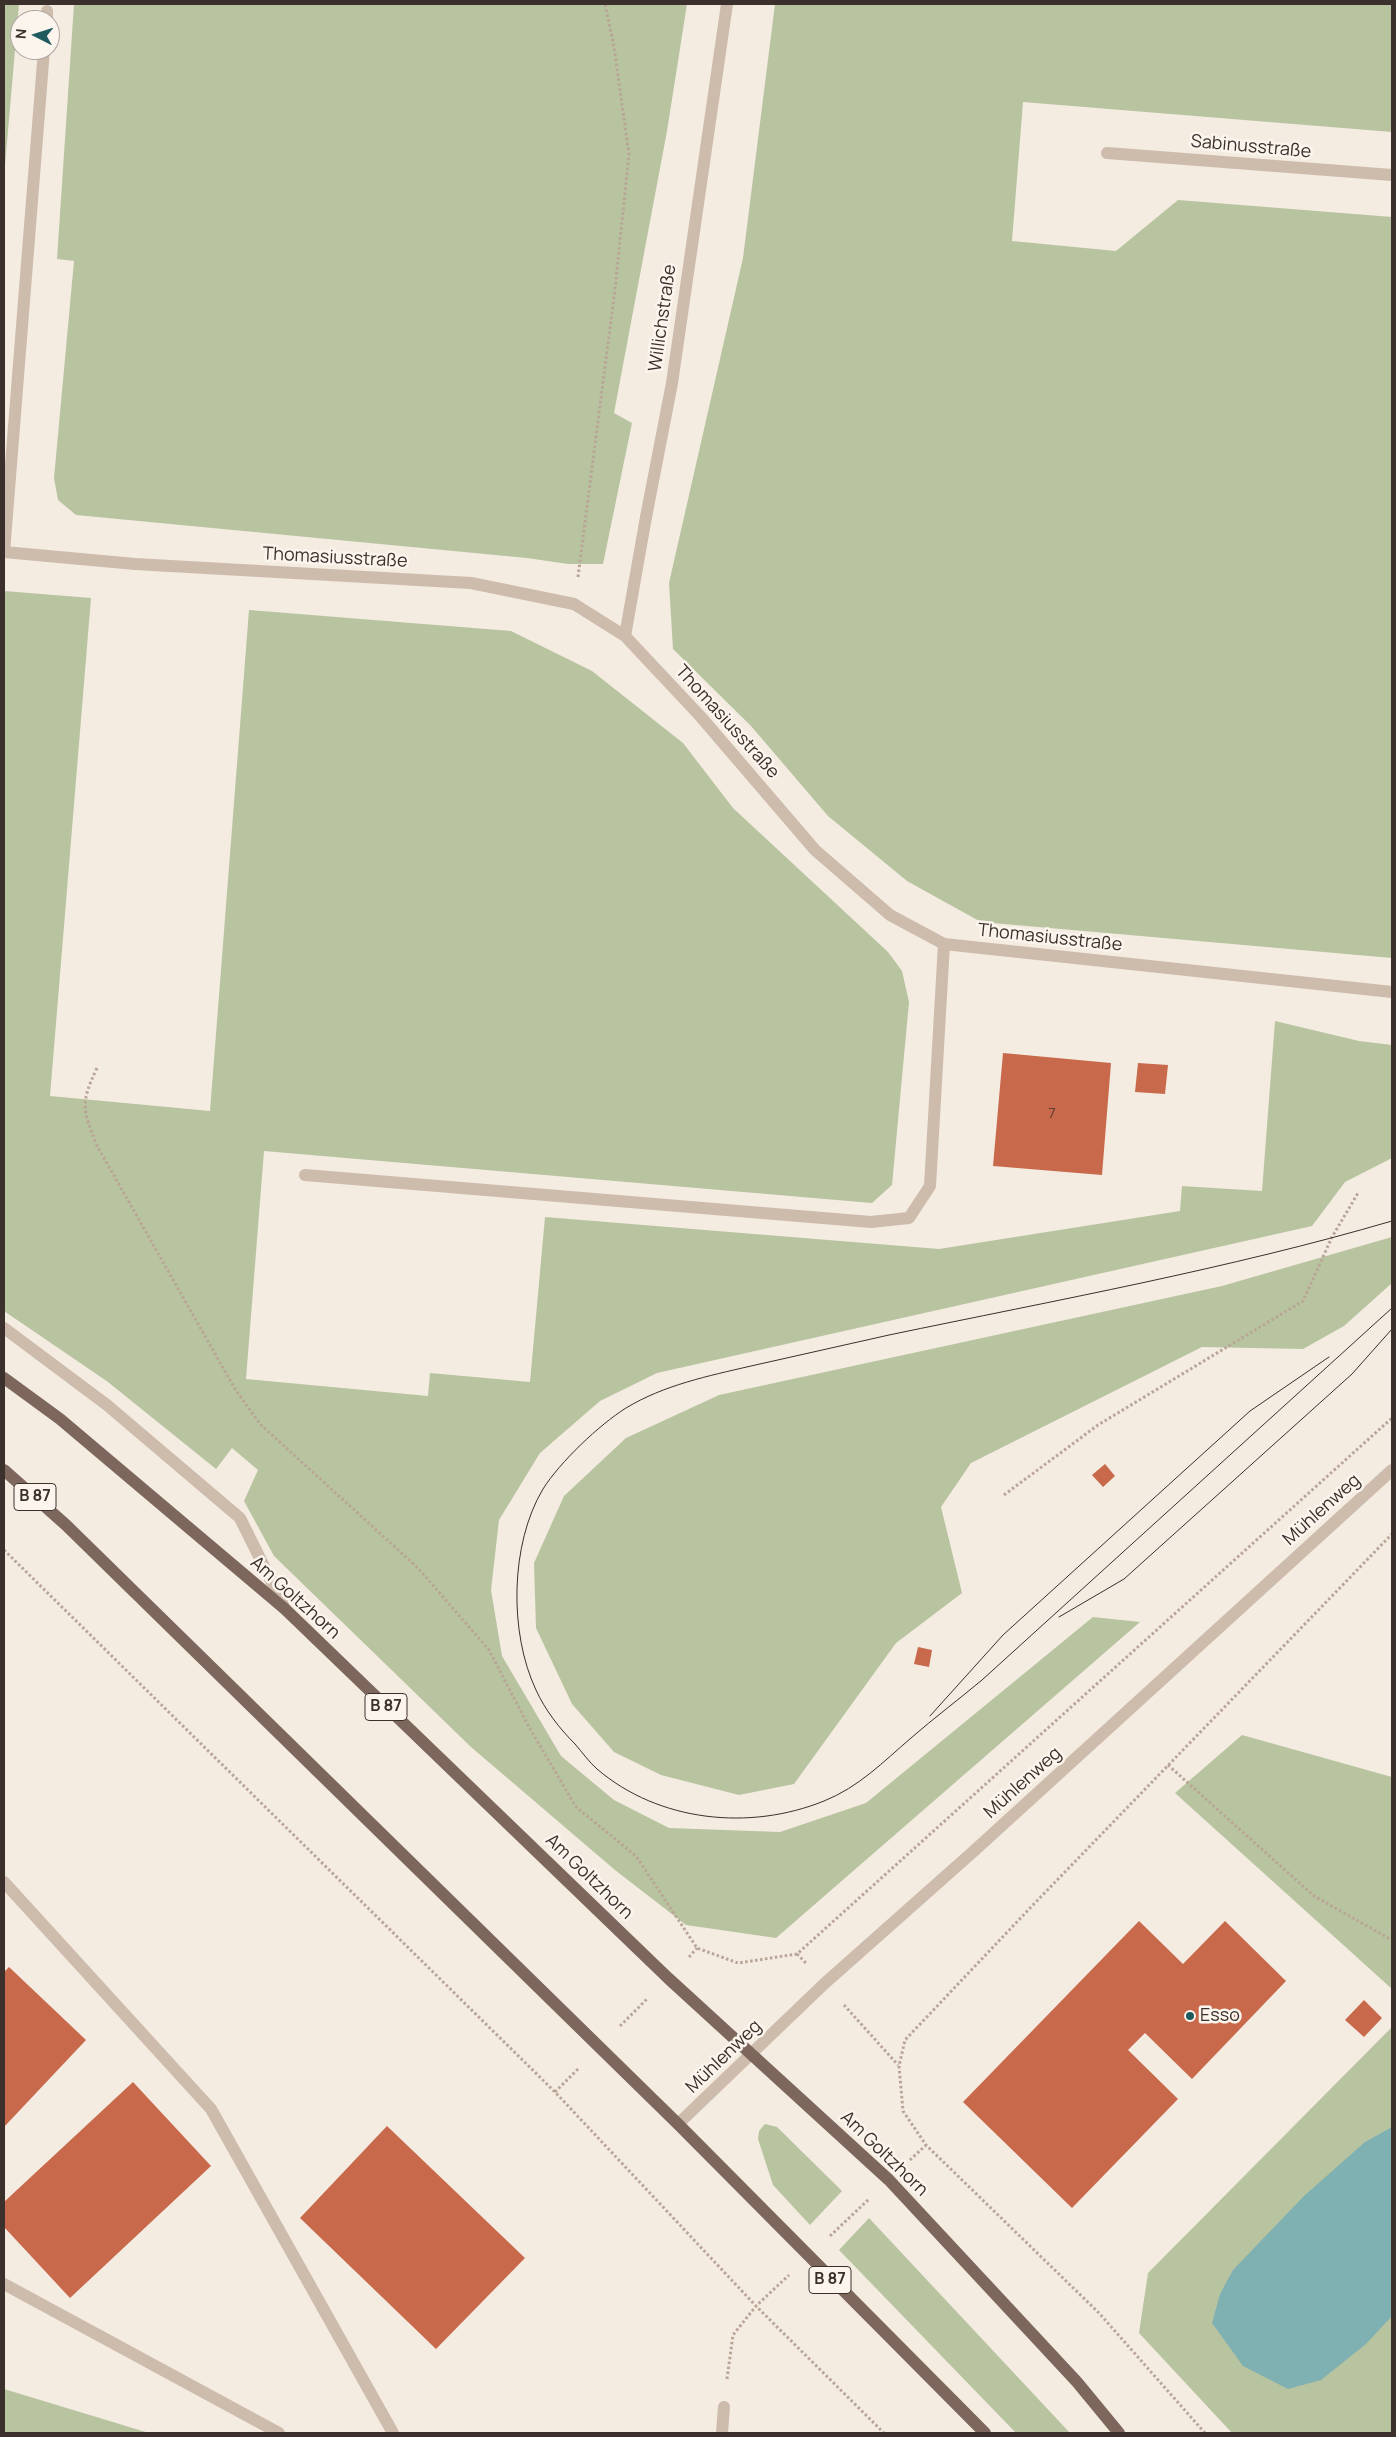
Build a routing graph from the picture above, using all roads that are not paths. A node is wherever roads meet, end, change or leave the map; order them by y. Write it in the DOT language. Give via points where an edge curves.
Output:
graph roads {
  1 [pos="727,4"];
  2 [pos="43,60"];
  3 [pos="1107,153"];
  4 [pos="1392,175"];
  5 [pos="4,552"];
  6 [pos="625,636"];
  7 [pos="944,944"];
  8 [pos="1392,992"];
  9 [pos="305,1175"];
  10 [pos="4,1328"];
  11 [pos="4,1378"];
  12 [pos="4,1470"];
  13 [pos="1392,1470"];
  14 [pos="285,1610"];
  15 [pos="4,1882"];
  16 [pos="752,2055"];
  17 [pos="678,2124"];
  18 [pos="4,2284"];
  19 [pos="724,2407"];
  20 [pos="279,2433"];
  21 [pos="393,2433"];
  22 [pos="722,2433"];
  23 [pos="985,2433"];
  24 [pos="1119,2433"];
  1 -- 6 [label="street, Willichstraße" via="672,383"];
  2 -- 5 [label="street"];
  3 -- 4 [label="street, Sabinusstraße"];
  5 -- 6 [label="street, Thomasiusstraße" via="135,564 471,583 574,604"];
  6 -- 7 [label="street, Thomasiusstraße" via="815,850 890,915"];
  7 -- 8 [label="street, Thomasiusstraße"];
  7 -- 9 [label="street" via="930,1186 909,1218 870,1222"];
  10 -- 14 [label="street" via="107,1405 240,1518"];
  11 -- 14 [label="main road, Am Goltzhorn / B 87" via="60,1418"];
  12 -- 17 [label="main road, B 87" via="66,1525"];
  13 -- 16 [label="street, Mühlenweg" via="824,1984"];
  14 -- 16 [label="main road, Am Goltzhorn / B 87"];
  15 -- 21 [label="street" via="211,2109"];
  16 -- 17 [label="street, Mühlenweg"];
  16 -- 24 [label="main road, Am Goltzhorn / B 87" via="889,2180 1077,2382"];
  17 -- 23 [label="main road, B 87"];
  18 -- 20 [label="street"];
  19 -- 22 [label="street"];
}
